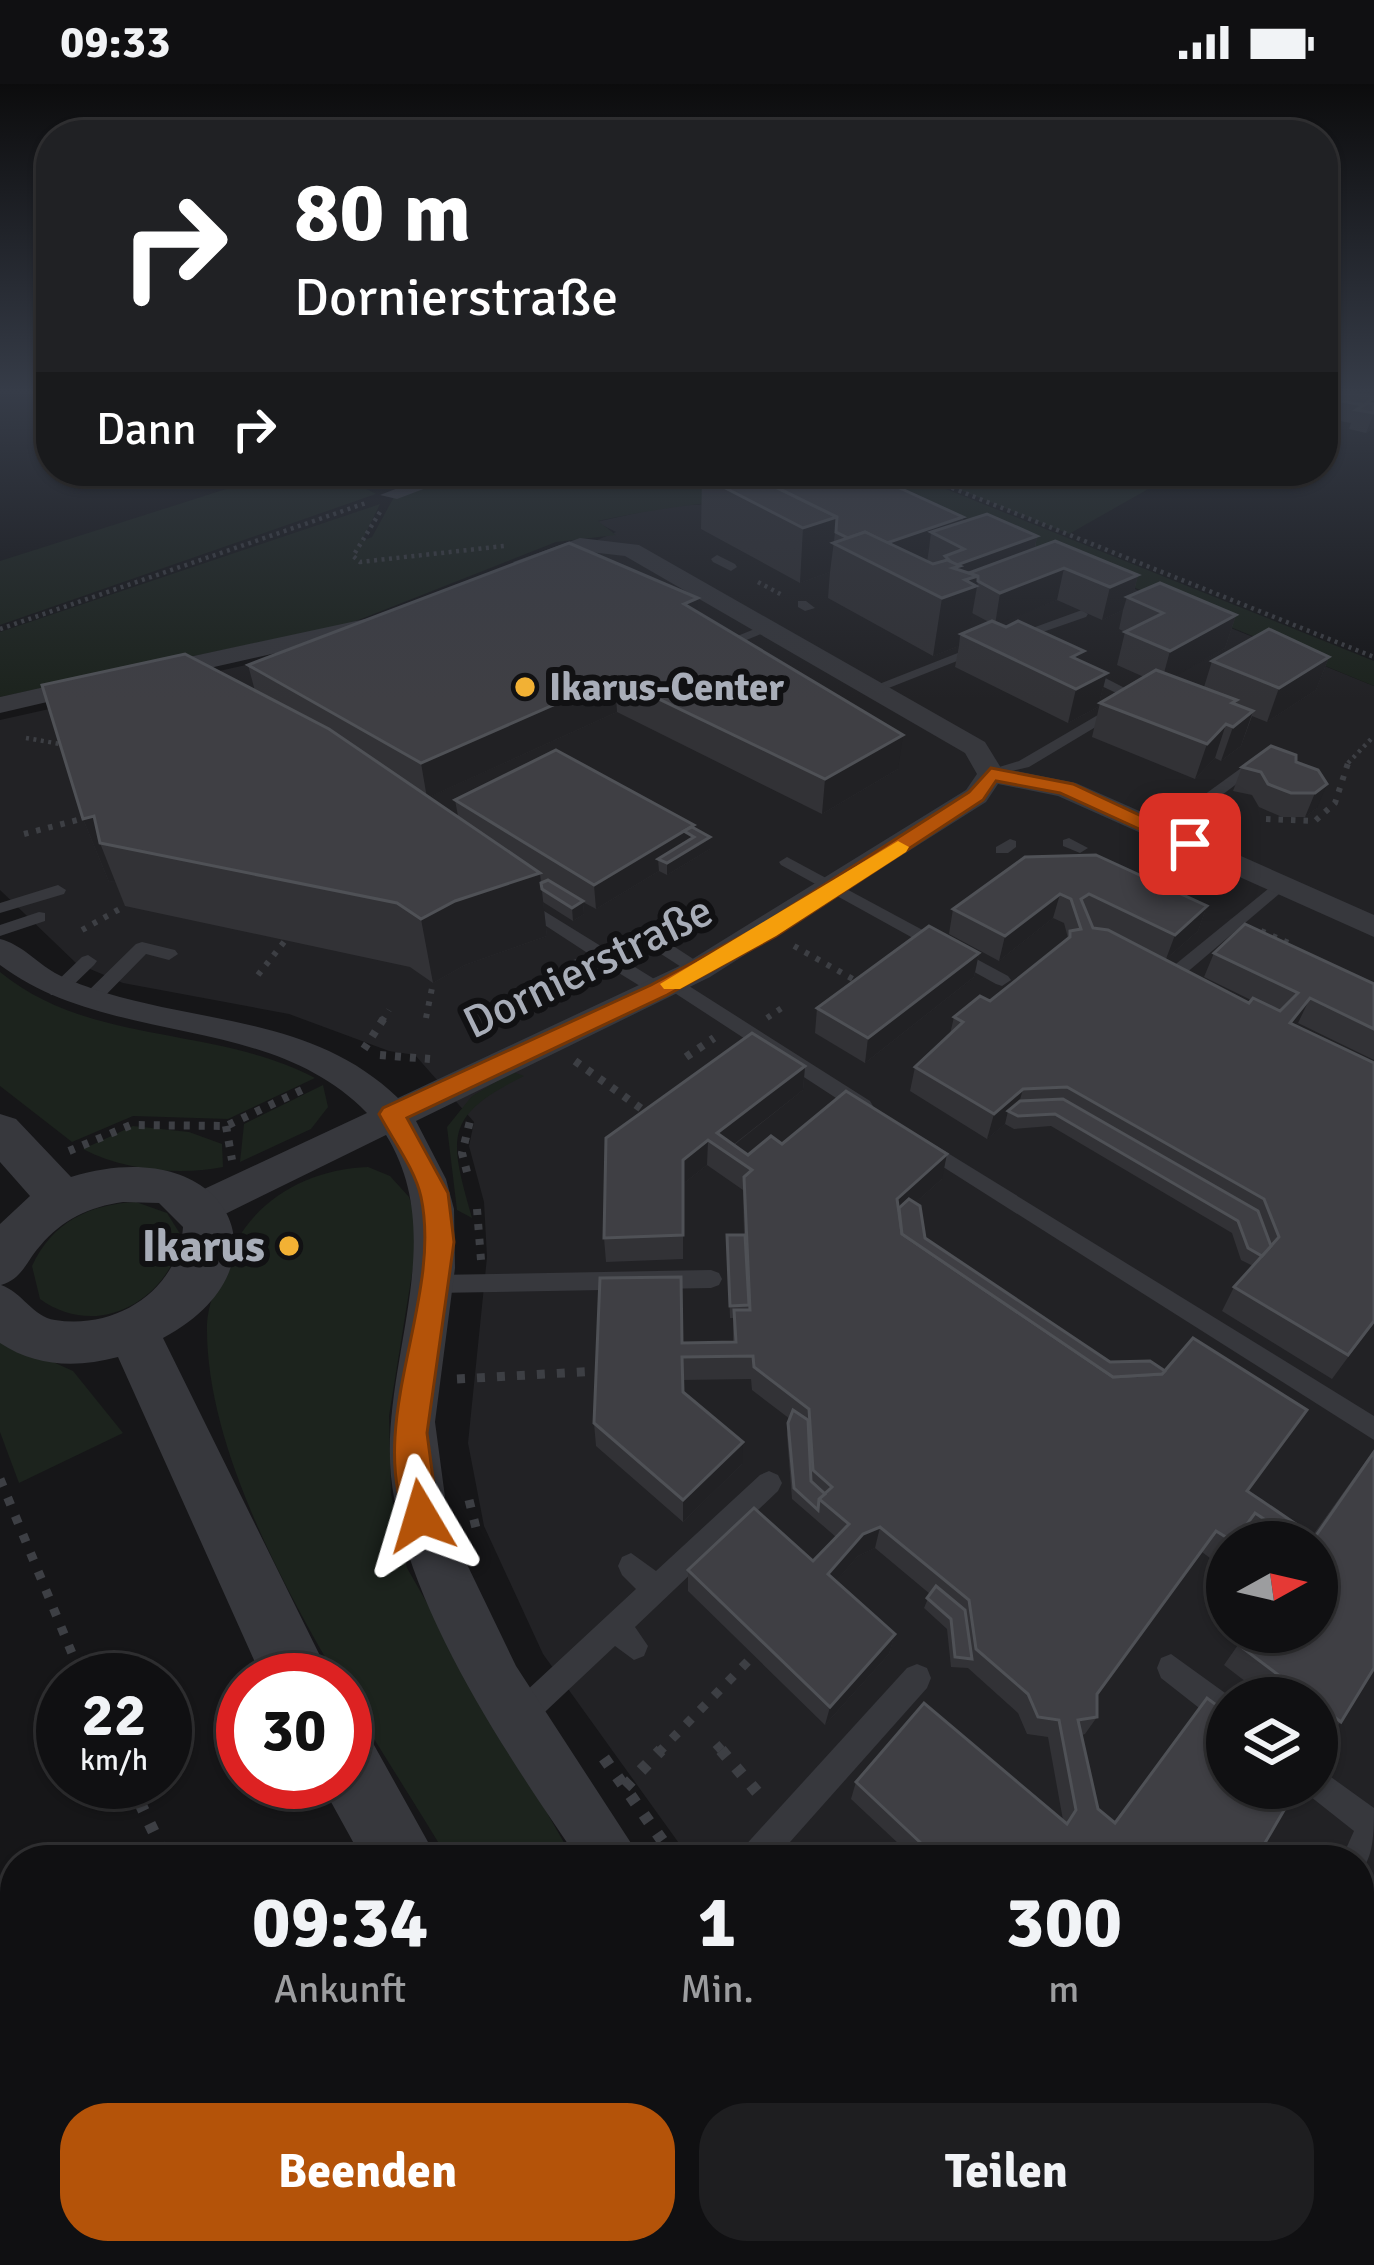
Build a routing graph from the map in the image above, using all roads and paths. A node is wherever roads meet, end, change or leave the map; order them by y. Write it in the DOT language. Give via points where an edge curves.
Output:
graph roads {
  1 [pos="385,496"];
  2 [pos="972,496"];
  3 [pos="552,550"];
  4 [pos="717,560"];
  5 [pos="731,567"];
  6 [pos="509,568"];
  7 [pos="758,582"];
  8 [pos="784,596"];
  9 [pos="1082,614"];
  10 [pos="390,617"];
  11 [pos="0,629"];
  12 [pos="767,629"];
  13 [pos="1014,638"];
  14 [pos="1034,648"];
  15 [pos="709,650"];
  16 [pos="1374,657"];
  17 [pos="907,663"];
  18 [pos="1074,667"];
  19 [pos="927,674"];
  20 [pos="871,690"];
  21 [pos="0,705"];
  22 [pos="1374,736"];
  23 [pos="26,738"];
  24 [pos="66,745"];
  25 [pos="1275,749"];
  26 [pos="991,774"];
  27 [pos="1180,793"];
  28 [pos="1204,803"];
  29 [pos="90,817"];
  30 [pos="1266,819"];
  31 [pos="1162,832"];
  32 [pos="24,833"];
  33 [pos="787,862"];
  34 [pos="1279,885"];
  35 [pos="498,887"];
  36 [pos="58,890"];
  37 [pos="846,895"];
  38 [pos="125,906"];
  39 [pos="0,908"];
  40 [pos="39,917"];
  41 [pos="1374,927"];
  42 [pos="651,928"];
  43 [pos="82,930"];
  44 [pos="0,931"];
  45 [pos="284,942"];
  46 [pos="778,944"];
  47 [pos="0,949"];
  48 [pos="169,954"];
  49 [pos="603,955"];
  50 [pos="88,961"];
  51 [pos="574,966"];
  52 [pos="258,975"];
  53 [pos="1172,976"];
  54 [pos="1003,980"];
  55 [pos="676,981"];
  56 [pos="433,983"];
  57 [pos="871,990"];
  58 [pos="73,996"];
  59 [pos="389,1010"];
  60 [pos="426,1018"];
  61 [pos="593,1049"];
  62 [pos="560,1050"];
  63 [pos="350,1054"];
  64 [pos="437,1058"];
  65 [pos="475,1110"];
  66 [pos="392,1114"];
  67 [pos="661,1124"];
  68 [pos="0,1131"];
  69 [pos="49,1186"];
  70 [pos="471,1186"];
  71 [pos="476,1203"];
  72 [pos="201,1208"];
  73 [pos="0,1265"];
  74 [pos="711,1279"];
  75 [pos="457,1284"];
  76 [pos="0,1306"];
  77 [pos="133,1331"];
  78 [pos="599,1370"];
  79 [pos="439,1380"];
  80 [pos="460,1396"];
  81 [pos="1374,1429"];
  82 [pos="0,1479"];
  83 [pos="769,1483"];
  84 [pos="466,1489"];
  85 [pos="483,1548"];
  86 [pos="631,1566"];
  87 [pos="655,1588"];
  88 [pos="71,1653"];
  89 [pos="284,1653"];
  90 [pos="754,1655"];
  91 [pos="1171,1668"];
  92 [pos="917,1678"];
  93 [pos="549,1688"];
  94 [pos="1206,1696"];
  95 [pos="515,1720"];
  96 [pos="1338,1799"];
  97 [pos="372,1807"];
  98 [pos="143,1809"];
  99 [pos="609,1823"];
  100 [pos="1374,1827"];
  101 [pos="160,1845"];
  102 [pos="394,1845"];
  103 [pos="649,1845"];
  104 [pos="767,1845"];
  1 -- 3 [label="path" via="353,556 360,562 496,546"];
  1 -- 11 [label="path"];
  2 -- 16 [label="path"];
  3 -- 6 [label="street"];
  3 -- 12 [label="street" via="631,543"];
  4 -- 5 [label="lane"];
  7 -- 8 [label="path"];
  9 -- 13 [label="lane"];
  10 -- 21 [label="street" via="174,678"];
  12 -- 15 [label="lane" via="720,638"];
  12 -- 20 [label="street"];
  13 -- 14 [label="lane"];
  13 -- 19 [label="lane"];
  17 -- 19 [label="lane"];
  18 -- 26 [label="lane" via="1137,698 1024,764"];
  19 -- 20 [label="lane"];
  20 -- 26 [label="street" via="975,748"];
  22 -- 30 [label="path" via="1349,759 1335,803 1315,820"];
  23 -- 24 [label="path"];
  25 -- 28 [label="lane"];
  26 -- 31 [label="street" via="1066,788"];
  26 -- 37 [label="street, Dornierstraße" via="976,796"];
  27 -- 28 [label="lane"];
  28 -- 31 [label="lane"];
  29 -- 32 [label="path"];
  31 -- 34 [label="street"];
  33 -- 37 [label="lane"];
  34 -- 41 [label="street"];
  34 -- 53 [label="lane"];
  35 -- 49 [label="lane"];
  36 -- 39 [label="lane"];
  37 -- 46 [label="street, Dornierstraße"];
  37 -- 46 [label="path"];
  37 -- 54 [label="lane"];
  38 -- 43 [label="path"];
  40 -- 44 [label="lane"];
  42 -- 55 [label="lane" via="644,935"];
  45 -- 52 [label="path"];
  46 -- 55 [label="street, Dornierstraße"];
  46 -- 57 [label="path"];
  47 -- 58 [label="street"];
  48 -- 58 [label="lane" via="142,948"];
  49 -- 51 [label="lane"];
  49 -- 55 [label="lane"];
  50 -- 58 [label="lane"];
  55 -- 62 [label="street, Dornierstraße"];
  55 -- 81 [label="lane"];
  56 -- 60 [label="path"];
  58 -- 63 [label="street" via="307,1053"];
  59 -- 63 [label="path"];
  61 -- 62 [label="path"];
  62 -- 66 [label="street, Dornierstraße"];
  62 -- 67 [label="path"];
  63 -- 64 [label="path"];
  63 -- 66 [label="street"];
  63 -- 69 [label="path" via="226,1126 112,1126"];
  65 -- 70 [label="path" via="462,1153"];
  66 -- 72 [label="street, Dornierstraße"];
  66 -- 75 [label="street" via="434,1193 439,1242"];
  68 -- 69 [label="street"];
  69 -- 72 [label="street" via="144,1183"];
  69 -- 73 [label="street"];
  71 -- 75 [label="path"];
  72 -- 77 [label="street" via="209,1230 200,1274"];
  74 -- 75 [label="lane"];
  75 -- 79 [label="street"];
  75 -- 79 [label="path"];
  76 -- 77 [label="street" via="29,1336 60,1344"];
  77 -- 89 [label="street"];
  78 -- 79 [label="path"];
  79 -- 80 [label="path"];
  79 -- 95 [label="street" via="411,1433 421,1516 463,1622"];
  82 -- 88 [label="path"];
  83 -- 87 [label="lane"];
  84 -- 85 [label="path"];
  86 -- 87 [label="lane"];
  87 -- 93 [label="lane" via="624,1636"];
  90 -- 99 [label="path"];
  91 -- 94 [label="lane"];
  92 -- 104 [label="lane"];
  93 -- 95 [label="lane"];
  93 -- 99 [label="path"];
  95 -- 99 [label="street"];
  96 -- 100 [label="lane"];
  97 -- 102 [label="street"];
  98 -- 101 [label="path"];
  99 -- 103 [label="path"];
}
